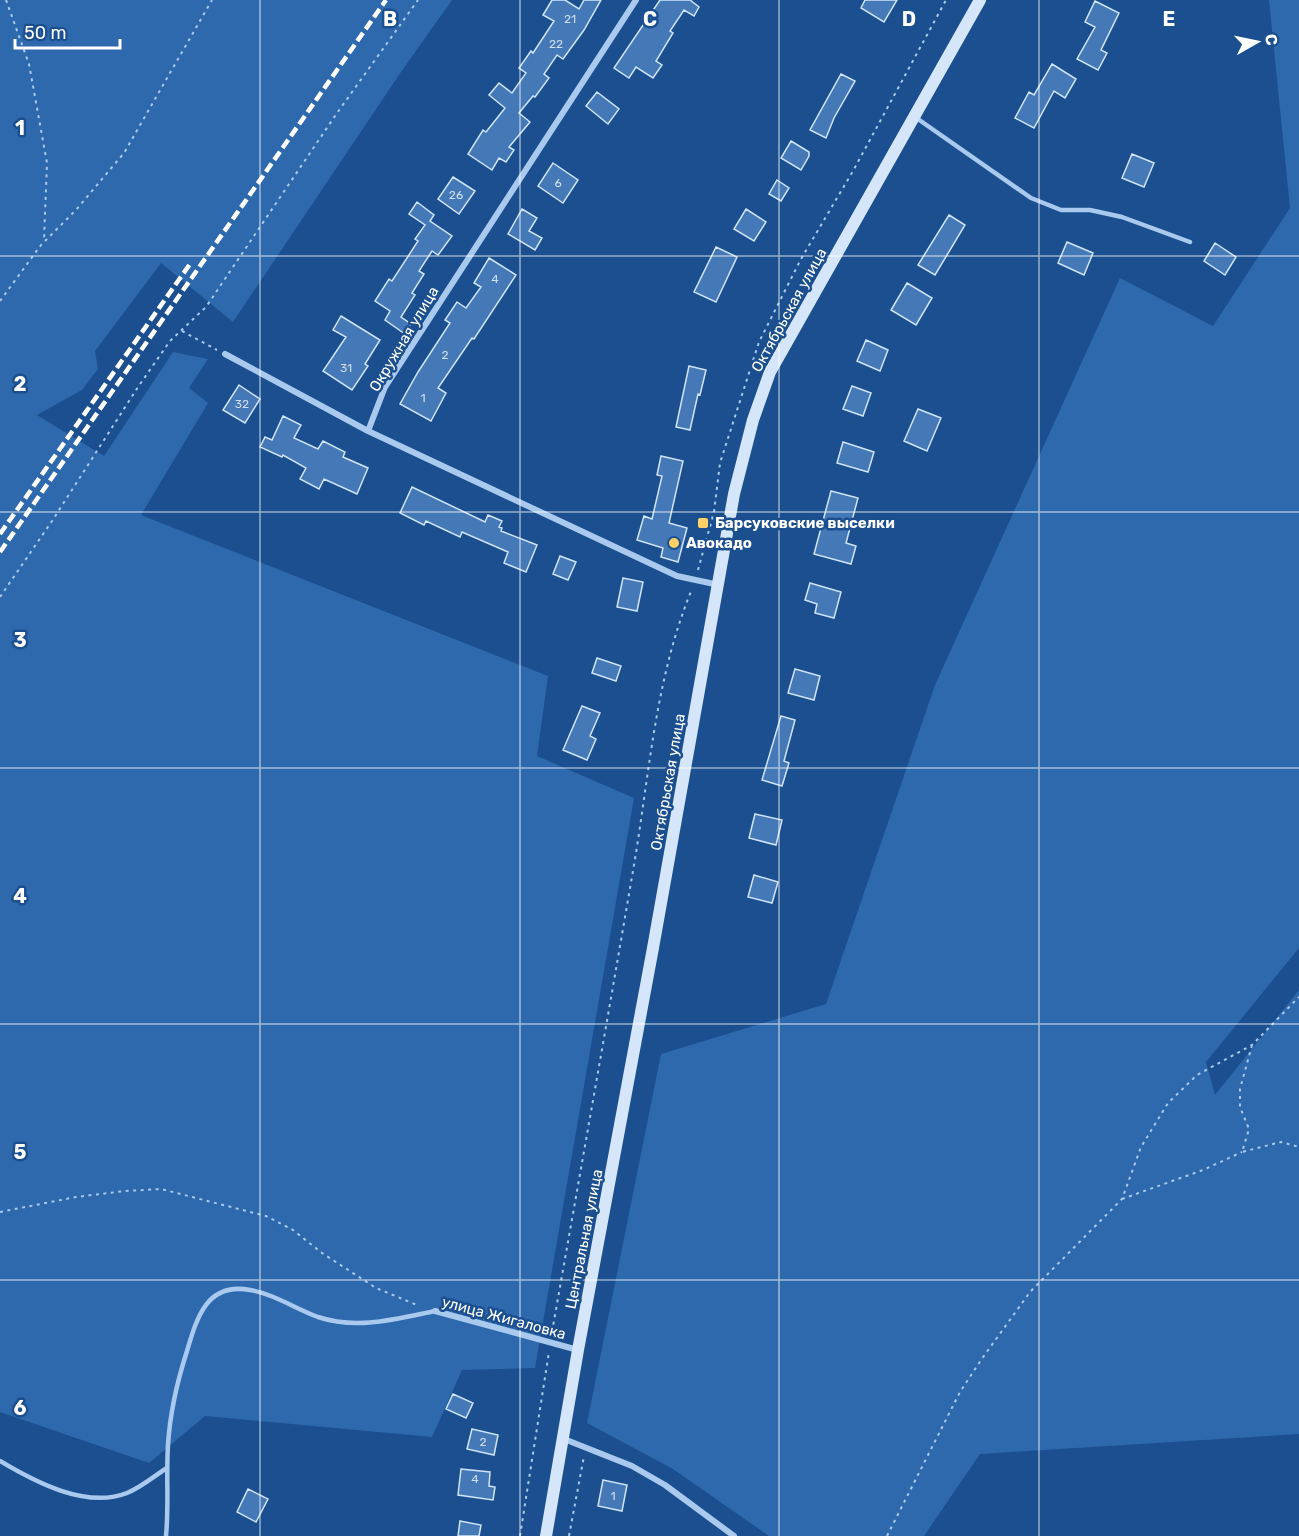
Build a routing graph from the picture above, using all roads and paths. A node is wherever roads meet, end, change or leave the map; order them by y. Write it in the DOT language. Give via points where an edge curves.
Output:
graph roads {
  1 [pos="6,0"];
  2 [pos="212,0"];
  3 [pos="418,0"];
  4 [pos="636,0"];
  5 [pos="946,0"];
  6 [pos="978,2"];
  7 [pos="915,117"];
  8 [pos="44,242"];
  9 [pos="1190,242"];
  10 [pos="0,301"];
  11 [pos="181,331"];
  12 [pos="225,354"];
  13 [pos="368,431"];
  14 [pos="695,581"];
  15 [pos="719,585"];
  16 [pos="0,597"];
  17 [pos="653,948"];
  18 [pos="1299,997"];
  19 [pos="1252,1045"];
  20 [pos="1299,1148"];
  21 [pos="1242,1152"];
  22 [pos="1122,1199"];
  23 [pos="0,1212"];
  24 [pos="435,1311"];
  25 [pos="550,1344"];
  26 [pos="578,1350"];
  27 [pos="564,1439"];
  28 [pos="586,1446"];
  29 [pos="0,1461"];
  30 [pos="167,1468"];
  31 [pos="166,1536"];
  32 [pos="520,1536"];
  33 [pos="546,1536"];
  34 [pos="569,1536"];
  35 [pos="734,1536"];
  36 [pos="887,1536"];
  1 -- 8 [label="path" via="29,64 47,163"];
  2 -- 8 [label="path" via="124,153"];
  3 -- 11 [label="path" via="348,96 206,307"];
  4 -- 13 [label="street, Окружная улица" via="385,387"];
  5 -- 14 [label="path" via="759,342 720,463 714,512"];
  6 -- 7 [label="main road, Октябрьская улица"];
  7 -- 9 [label="lane" via="1031,198 1061,210 1090,210 1122,217"];
  7 -- 15 [label="main road, Октябрьская улица" via="770,372 734,494"];
  8 -- 10 [label="path"];
  11 -- 12 [label="path"];
  11 -- 16 [label="path" via="138,387"];
  12 -- 13 [label="street"];
  13 -- 14 [label="street"];
  14 -- 15 [label="street"];
  14 -- 25 [label="path" via="679,620 660,696"];
  15 -- 17 [label="main road, Октябрьская улица"];
  17 -- 26 [label="main road, Центральная улица"];
  18 -- 19 [label="path"];
  19 -- 21 [label="path" via="1240,1089 1240,1107 1249,1129"];
  19 -- 22 [label="path" via="1197,1075 1168,1103 1141,1147"];
  20 -- 21 [label="path" via="1281,1142"];
  21 -- 22 [label="path"];
  22 -- 36 [label="path" via="1030,1293 981,1360 960,1392"];
  23 -- 24 [label="path" via="76,1197 161,1189 266,1216 293,1230 376,1288"];
  24 -- 25 [label="street, улица Жигаловка"];
  24 -- 30 [label="lane, улица Жигаловка" via="368,1324 349,1323 319,1317 254,1291 233,1288 218,1293 201,1311 177,1382 169,1424"];
  25 -- 26 [label="street, улица Жигаловка"];
  25 -- 32 [label="path"];
  26 -- 27 [label="main road, Центральная улица"];
  27 -- 28 [label="street"];
  27 -- 33 [label="main road, Центральная улица"];
  28 -- 34 [label="path"];
  28 -- 35 [label="street" via="665,1485"];
  29 -- 30 [label="lane" via="65,1492 93,1496 127,1493"];
  30 -- 31 [label="lane, улица Жигаловка"];
}
